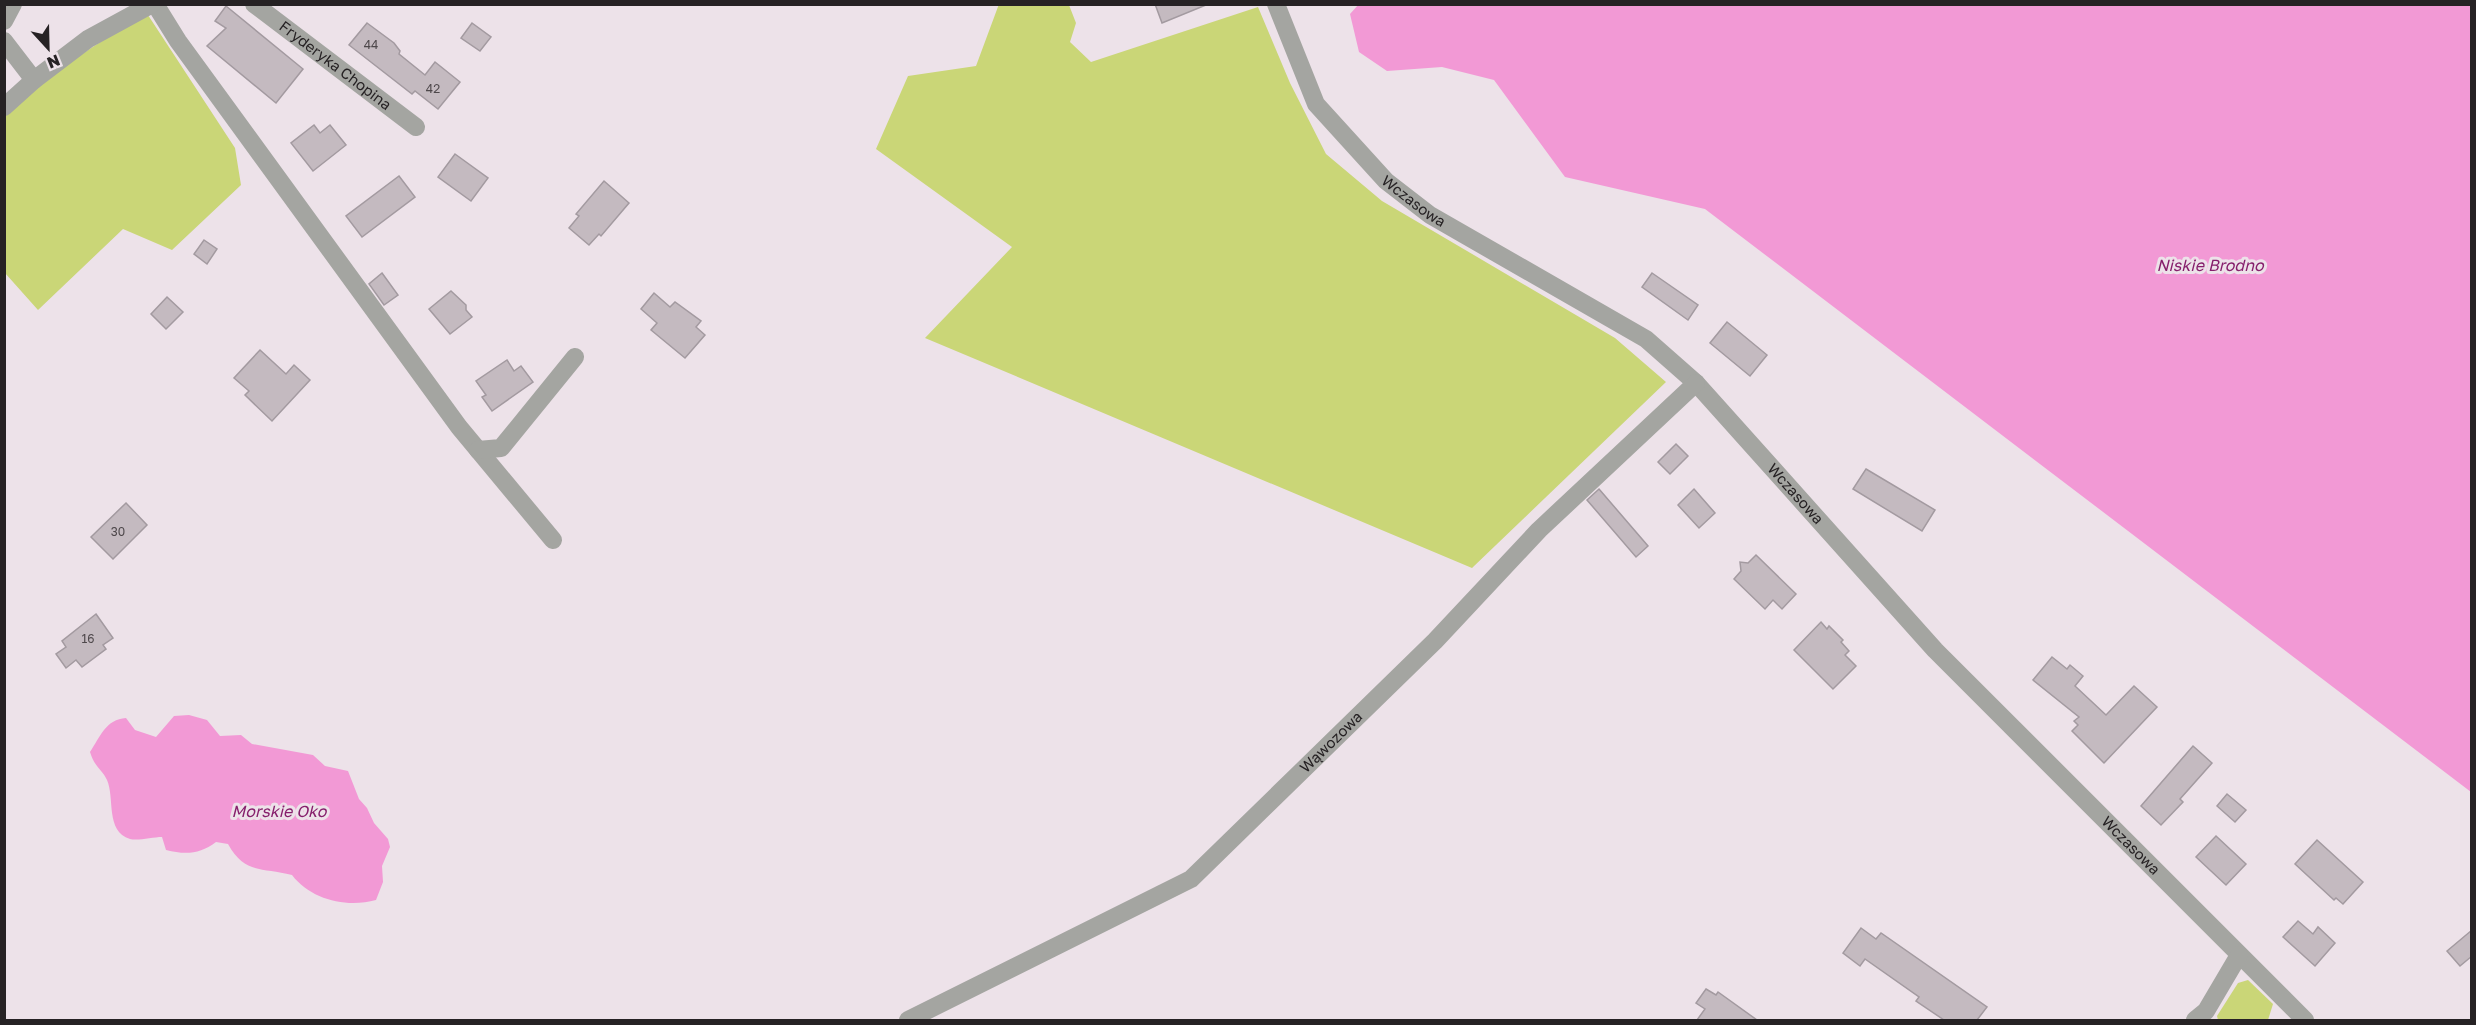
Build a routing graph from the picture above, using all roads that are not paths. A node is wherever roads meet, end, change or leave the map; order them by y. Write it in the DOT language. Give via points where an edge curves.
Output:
graph roads {
  1 [pos="13,4"];
  2 [pos="153,4"];
  3 [pos="254,4"];
  4 [pos="1276,4"];
  5 [pos="4,21"];
  6 [pos="4,41"];
  7 [pos="34,80"];
  8 [pos="4,107"];
  9 [pos="416,127"];
  10 [pos="575,357"];
  11 [pos="1696,383"];
  12 [pos="478,450"];
  13 [pos="554,540"];
  14 [pos="2239,955"];
  15 [pos="908,1020"];
  16 [pos="2195,1020"];
  17 [pos="2305,1020"];
  1 -- 5 [label="street"];
  2 -- 7 [label="street" via="88,39"];
  2 -- 12 [label="street"];
  3 -- 9 [label="street, Fryderyka Chopina"];
  4 -- 11 [label="street, Wczasowa" via="1316,104 1386,181 1430,215 1646,339"];
  6 -- 7 [label="street"];
  7 -- 8 [label="street"];
  10 -- 12 [label="street" via="501,448"];
  11 -- 14 [label="street, Wczasowa" via="1935,650"];
  11 -- 15 [label="street, Wąwozowa" via="1539,530 1435,641 1191,879"];
  12 -- 13 [label="street"];
  14 -- 16 [label="street" via="2206,1011"];
  14 -- 17 [label="street, Wczasowa"];
}
